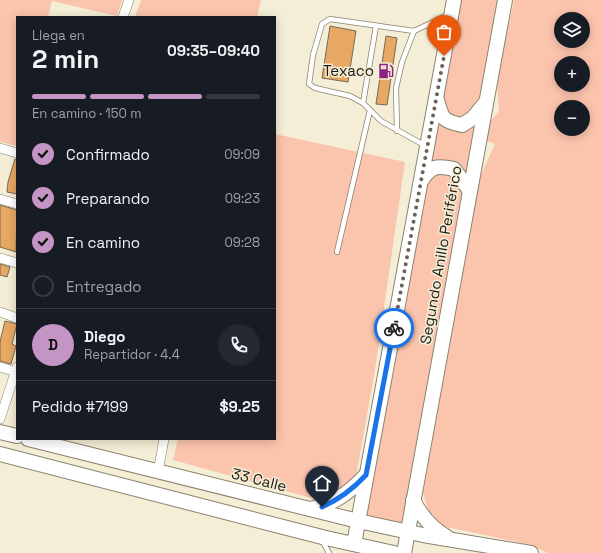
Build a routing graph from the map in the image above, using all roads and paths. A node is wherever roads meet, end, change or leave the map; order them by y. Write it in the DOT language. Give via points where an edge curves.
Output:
graph roads {
  1 [pos="128,0"];
  2 [pos="505,0"];
  3 [pos="453,7"];
  4 [pos="123,16"];
  5 [pos="376,26"];
  6 [pos="414,31"];
  7 [pos="436,98"];
  8 [pos="363,102"];
  9 [pos="486,102"];
  10 [pos="370,110"];
  11 [pos="397,131"];
  12 [pos="427,146"];
  13 [pos="0,148"];
  14 [pos="16,153"];
  15 [pos="421,181"];
  16 [pos="470,191"];
  17 [pos="0,199"];
  18 [pos="16,204"];
  19 [pos="337,252"];
  20 [pos="0,258"];
  21 [pos="16,263"];
  22 [pos="0,312"];
  23 [pos="16,318"];
  24 [pos="0,367"];
  25 [pos="16,370"];
  26 [pos="16,373"];
  27 [pos="0,419"];
  28 [pos="0,432"];
  29 [pos="16,436"];
  30 [pos="32,440"];
  31 [pos="164,440"];
  32 [pos="0,454"];
  33 [pos="158,472"];
  34 [pos="366,475"];
  35 [pos="413,500"];
  36 [pos="309,510"];
  37 [pos="358,521"];
  38 [pos="407,532"];
  39 [pos="321,536"];
  40 [pos="453,540"];
  41 [pos="354,544"];
  42 [pos="328,553"];
  43 [pos="394,553"];
  44 [pos="404,553"];
  45 [pos="531,553"];
  1 -- 4 [label="street"];
  2 -- 9 [label="main road, Segundo Anillo Periférico"];
  3 -- 6 [label="lane"];
  3 -- 7 [label="main road"];
  5 -- 6 [label="lane"];
  5 -- 8 [label="lane"];
  5 -- 8 [label="lane" via="330,19 322,24 313,55 309,84"];
  6 -- 11 [label="lane" via="402,62 396,88"];
  7 -- 9 [label="main road" via="441,115 447,122 462,125"];
  7 -- 12 [label="main road"];
  8 -- 10 [label="lane"];
  9 -- 16 [label="main road, Segundo Anillo Periférico"];
  10 -- 11 [label="lane"];
  10 -- 19 [label="lane"];
  11 -- 12 [label="lane"];
  12 -- 15 [label="main road"];
  13 -- 14 [label="street"];
  15 -- 16 [label="main road" via="428,170 440,166 447,167 454,169"];
  15 -- 34 [label="main road"];
  16 -- 35 [label="main road, Segundo Anillo Periférico"];
  17 -- 18 [label="street"];
  20 -- 21 [label="street"];
  22 -- 23 [label="street"];
  24 -- 25 [label="street"];
  26 -- 27 [label="street"];
  28 -- 29 [label="main road"];
  30 -- 33 [label="main road, 33 Calle"];
  31 -- 33 [label="street"];
  32 -- 39 [label="main road"];
  33 -- 36 [label="main road, 33 Calle"];
  34 -- 36 [label="main road" via="352,490 334,502"];
  34 -- 37 [label="main road"];
  35 -- 38 [label="main road, Segundo Anillo Periférico"];
  35 -- 40 [label="main road" via="425,520 438,532"];
  36 -- 37 [label="main road, 33 Calle"];
  37 -- 38 [label="main road, 33 Calle"];
  37 -- 41 [label="main road"];
  38 -- 40 [label="main road, 33 Calle"];
  38 -- 44 [label="main road, Segundo Anillo Periférico"];
  39 -- 41 [label="main road"];
  39 -- 42 [label="lane"];
  40 -- 45 [label="main road, 33 Calle"];
  41 -- 43 [label="main road"];
}
